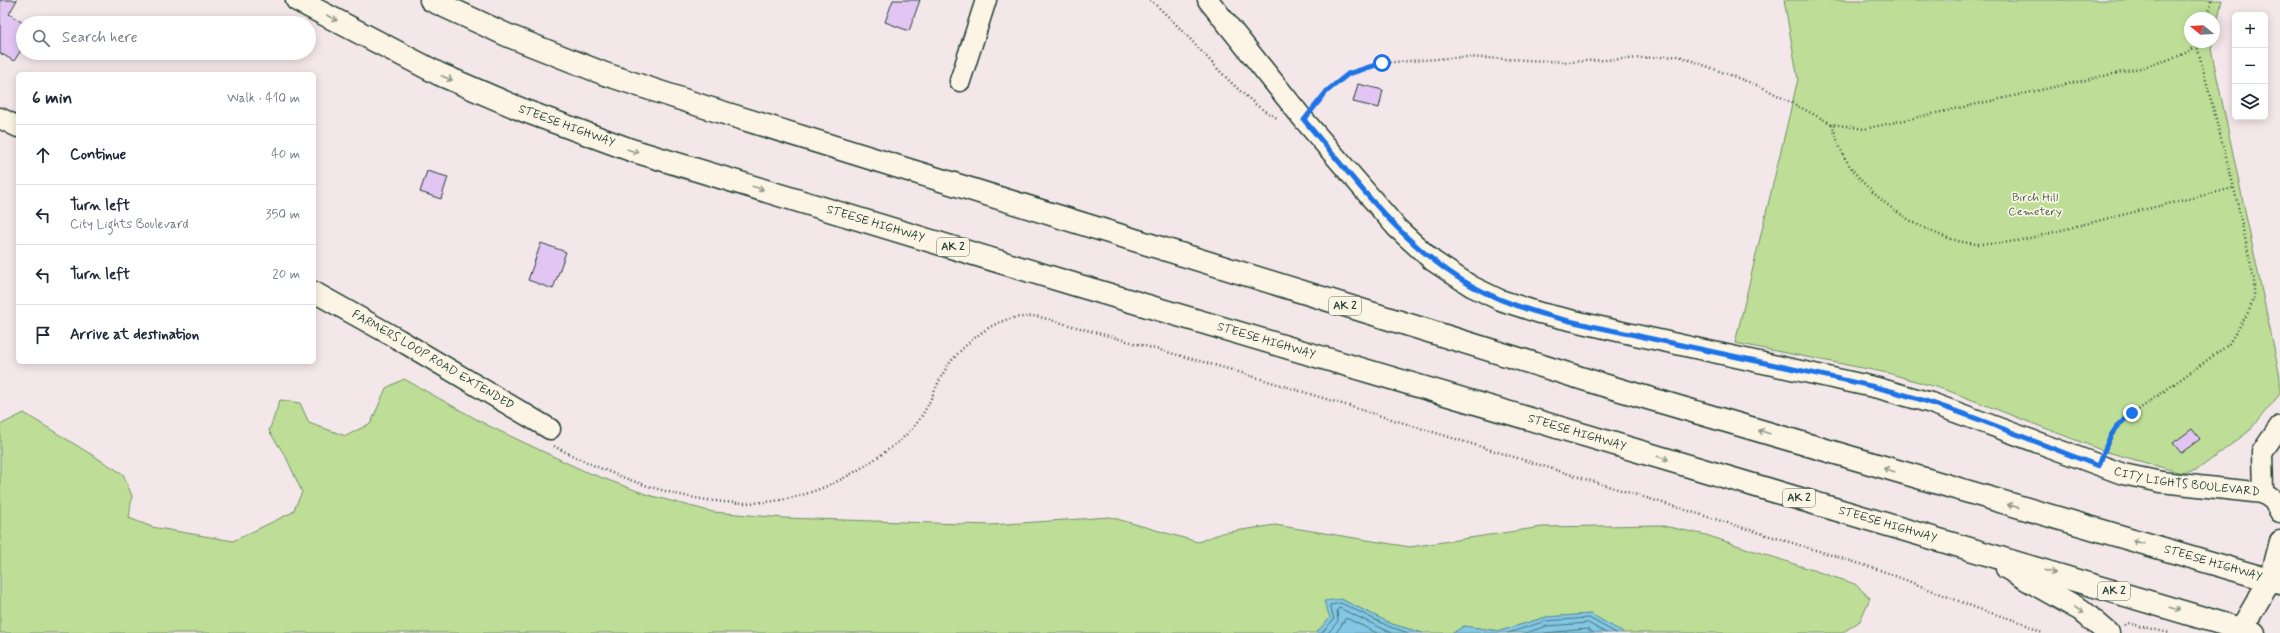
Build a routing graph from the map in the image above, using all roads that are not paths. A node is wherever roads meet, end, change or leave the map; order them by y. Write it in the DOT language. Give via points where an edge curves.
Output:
graph roads {
  1 [pos="297,0"];
  2 [pos="431,0"];
  3 [pos="986,0"];
  4 [pos="1208,0"];
  5 [pos="960,81"];
  6 [pos="0,118"];
  7 [pos="16,126"];
  8 [pos="316,293"];
  9 [pos="2280,426"];
  10 [pos="551,437"];
  11 [pos="2263,493"];
  12 [pos="2280,512"];
  13 [pos="2280,541"];
  14 [pos="1973,549"];
  15 [pos="2275,582"];
  16 [pos="2114,630"];
  17 [pos="2249,632"];
  1 -- 14 [label="highway, STEESE HIGHWAY / AK 2, one-way" via="439,74 525,111 631,150 1080,286"];
  15 -- 2 [label="highway, STEESE HIGHWAY / AK 2, one-way" via="1600,384 713,109 605,74 509,36"];
  3 -- 5 [label="street"];
  4 -- 11 [label="street, CITY LIGHTS BOULEVARD" via="1304,120 1402,232 1434,261 1471,286 1500,300 1540,313 1931,402 2123,474 2161,482"];
  6 -- 7 [label="street"];
  8 -- 10 [label="street, FARMERS LOOP ROAD EXTENDED" via="398,339"];
  9 -- 11 [label="street" via="2262,452"];
  11 -- 12 [label="street, CITY LIGHTS BOULEVARD" via="2273,500"];
  13 -- 15 [label="street"];
  14 -- 16 [label="highway, one-way"];
  14 -- 17 [label="highway, STEESE HIGHWAY / AK 2, one-way"];
  15 -- 17 [label="highway"];
}
